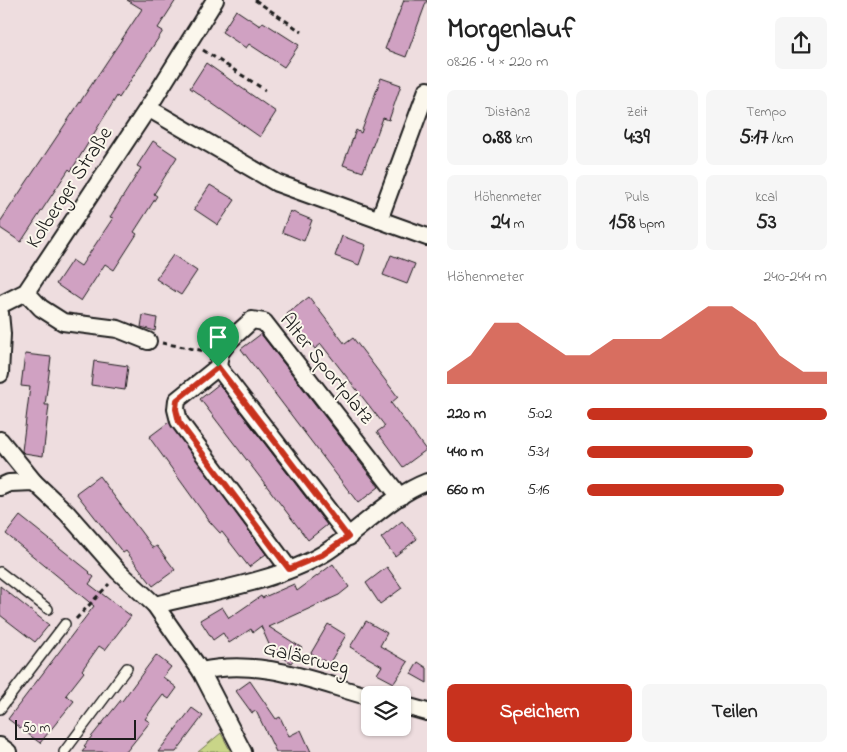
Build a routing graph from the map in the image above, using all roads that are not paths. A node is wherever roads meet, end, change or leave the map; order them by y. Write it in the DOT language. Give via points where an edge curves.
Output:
graph roads {
  1 [pos="215,0"];
  2 [pos="427,90"];
  3 [pos="148,108"];
  4 [pos="379,220"];
  5 [pos="427,237"];
  6 [pos="26,292"];
  7 [pos="0,305"];
  8 [pos="0,313"];
  9 [pos="148,341"];
  10 [pos="219,360"];
  11 [pos="0,374"];
  12 [pos="0,440"];
  13 [pos="34,482"];
  14 [pos="427,482"];
  15 [pos="0,487"];
  16 [pos="400,497"];
  17 [pos="348,537"];
  18 [pos="289,569"];
  19 [pos="0,572"];
  20 [pos="155,605"];
  21 [pos="48,608"];
  22 [pos="64,624"];
  23 [pos="127,668"];
  24 [pos="201,671"];
  25 [pos="361,695"];
  26 [pos="411,708"];
  27 [pos="0,709"];
  28 [pos="427,712"];
  29 [pos="0,746"];
  30 [pos="8,752"];
  31 [pos="64,752"];
  32 [pos="243,752"];
  1 -- 3 [label="street, Kolberger Straße"];
  2 -- 4 [label="street"];
  3 -- 4 [label="street" via="277,183"];
  3 -- 6 [label="street, Kolberger Straße"];
  4 -- 5 [label="street"];
  6 -- 7 [label="street, Kolberger Straße"];
  6 -- 9 [label="street" via="41,308 63,322 118,329"];
  8 -- 11 [label="street"];
  10 -- 16 [label="street, Alter Sportplatz" via="244,325 252,320 264,322"];
  10 -- 17 [label="street"];
  10 -- 18 [label="street, Alter Sportplatz" via="177,400 179,422"];
  12 -- 13 [label="street"];
  13 -- 15 [label="street" via="9,483"];
  13 -- 20 [label="street" via="67,513 118,571"];
  14 -- 16 [label="street"];
  16 -- 17 [label="street"];
  17 -- 18 [label="street" via="322,555"];
  18 -- 20 [label="street"];
  19 -- 21 [label="lane"];
  20 -- 24 [label="street"];
  22 -- 27 [label="lane"];
  23 -- 31 [label="lane"];
  24 -- 25 [label="street, Galäerweg" via="225,666 261,667"];
  24 -- 32 [label="street"];
  26 -- 28 [label="street"];
  29 -- 30 [label="street"];
}
